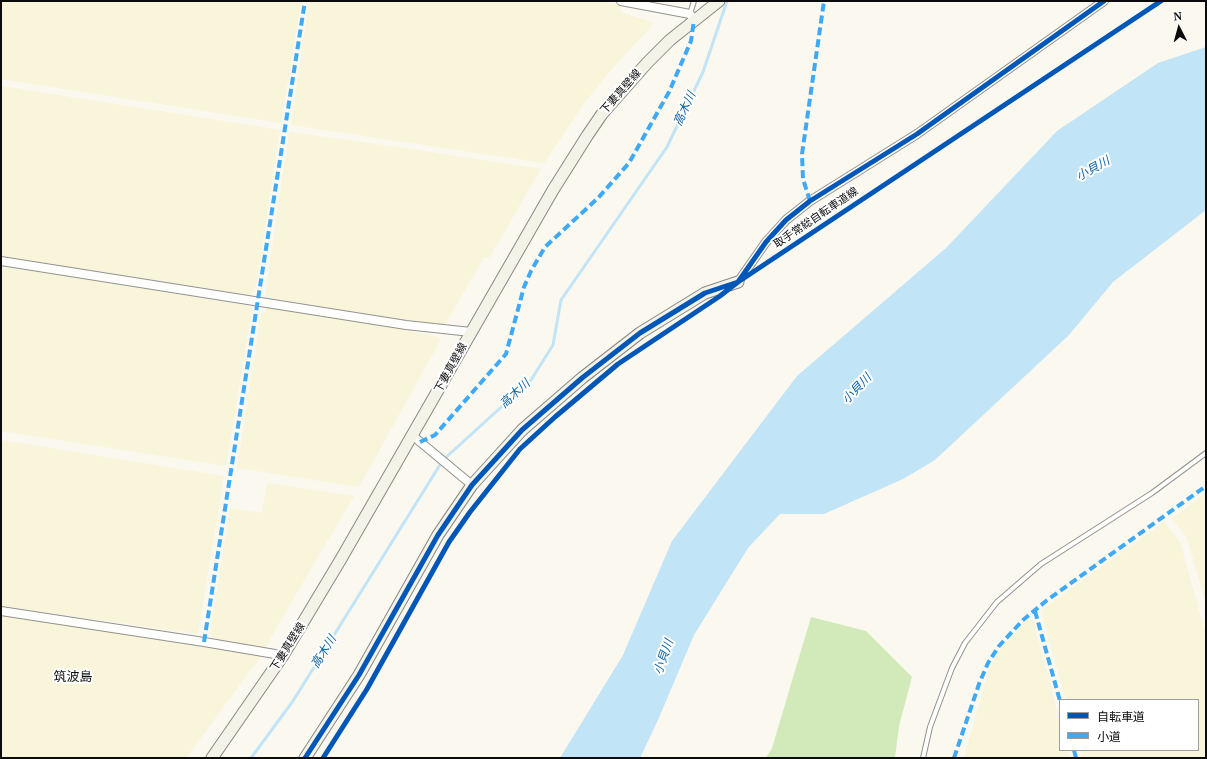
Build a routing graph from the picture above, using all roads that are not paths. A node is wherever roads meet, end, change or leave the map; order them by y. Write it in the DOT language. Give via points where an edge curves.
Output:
graph roads {
  1 [pos="621,1"];
  2 [pos="694,1"];
  3 [pos="719,1"];
  4 [pos="1104,1"];
  5 [pos="632,2"];
  6 [pos="695,16"];
  7 [pos="1,261"];
  8 [pos="738,282"];
  9 [pos="471,332"];
  10 [pos="413,436"];
  11 [pos="1206,453"];
  12 [pos="472,485"];
  13 [pos="1,611"];
  14 [pos="282,657"];
  15 [pos="212,758"];
  16 [pos="305,758"];
  17 [pos="923,758"];
  1 -- 5 [label="street"];
  2 -- 6 [label="lane"];
  3 -- 6 [label="main road, 下妻真壁線"];
  4 -- 8 [label="street" via="917,134 810,201 786,220 766,242"];
  5 -- 6 [label="street"];
  6 -- 9 [label="main road, 下妻真壁線" via="647,63 602,114 565,170"];
  7 -- 9 [label="street" via="406,325"];
  8 -- 12 [label="main road" via="704,293 640,333 582,378 522,430"];
  9 -- 10 [label="main road, 下妻真壁線"];
  10 -- 12 [label="street"];
  10 -- 14 [label="main road, 下妻真壁線"];
  11 -- 17 [label="lane" via="1152,494 1041,564 997,602 965,643 952,668 930,728"];
  12 -- 16 [label="main road" via="438,535 359,675"];
  13 -- 14 [label="street" via="204,642"];
  14 -- 15 [label="main road, 下妻真壁線"];
}
